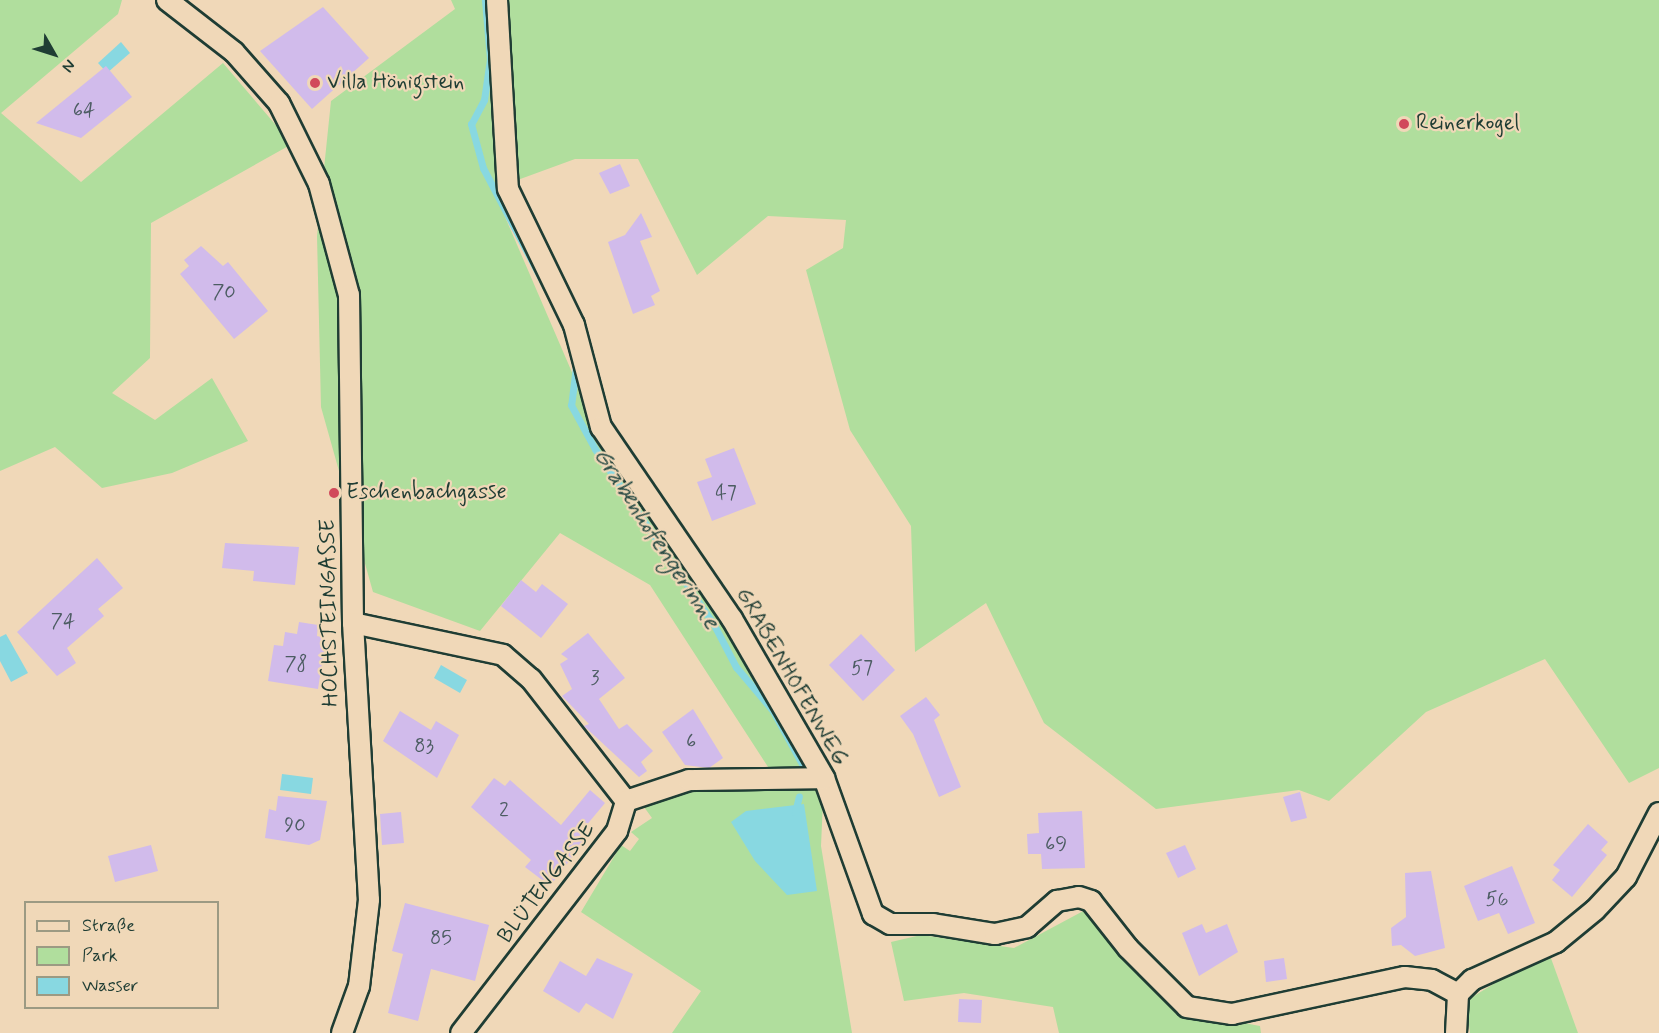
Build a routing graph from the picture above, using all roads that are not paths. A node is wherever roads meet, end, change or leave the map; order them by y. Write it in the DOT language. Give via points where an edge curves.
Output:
graph roads {
  1 [pos="167,0"];
  2 [pos="497,0"];
  3 [pos="353,623"];
  4 [pos="824,778"];
  5 [pos="626,801"];
  6 [pos="1659,813"];
  7 [pos="1458,994"];
  8 [pos="342,1033"];
  9 [pos="461,1033"];
  10 [pos="1456,1033"];
  1 -- 3 [label="street, HOCHSTEINGASSE" via="234,52 279,103 320,184 336,236 353,341"];
  2 -- 4 [label="street, GRABENHOFENWEG" via="508,189 573,325 601,427 732,619"];
  3 -- 5 [label="street" via="503,655 531,679"];
  3 -- 8 [label="street, HOCHSTEINGASSE" via="369,900 359,986"];
  4 -- 5 [label="street" via="689,780"];
  4 -- 7 [label="street, GRABENHOFENWEG" via="861,892 873,914 891,924 933,924 995,934 1027,927 1057,901 1079,897 1091,901 1128,948 1187,1006 1232,1014 1405,977 1432,980"];
  5 -- 9 [label="street, BLÜTENGASSE" via="617,831"];
  6 -- 7 [label="street" via="1626,877 1595,910 1556,942 1472,980"];
  7 -- 10 [label="street"];
}
